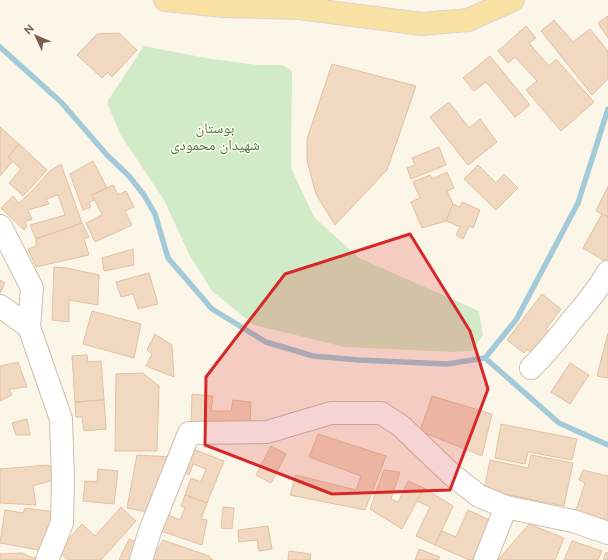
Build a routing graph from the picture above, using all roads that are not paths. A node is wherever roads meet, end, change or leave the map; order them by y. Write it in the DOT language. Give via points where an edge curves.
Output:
graph roads {
  1 [pos="165,0"];
  2 [pos="513,0"];
  3 [pos="273,4"];
  4 [pos="0,226"];
  5 [pos="608,272"];
  6 [pos="0,306"];
  7 [pos="29,327"];
  8 [pos="531,368"];
  9 [pos="506,507"];
  10 [pos="608,533"];
  11 [pos="47,560"];
  12 [pos="141,560"];
  13 [pos="485,560"];
  1 -- 3 [label="main road" via="224,6"];
  2 -- 3 [label="main road" via="468,20 422,24"];
  4 -- 7 [label="street" via="32,288"];
  5 -- 8 [label="street" via="572,322"];
  6 -- 7 [label="street"];
  7 -- 11 [label="street" via="61,419 62,523"];
  9 -- 10 [label="street" via="573,521"];
  9 -- 12 [label="street" via="479,496 451,474 401,426 381,413 331,413 267,432 189,433"];
  9 -- 13 [label="street"];
}
